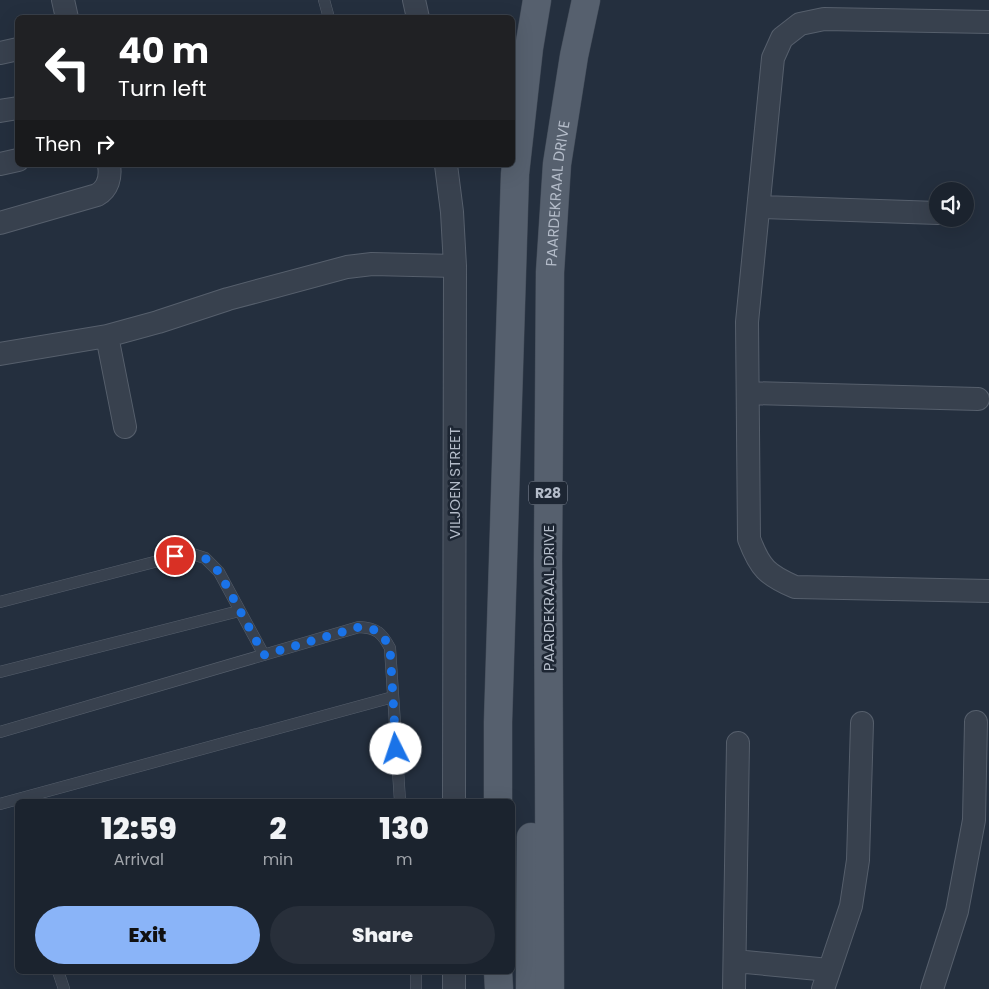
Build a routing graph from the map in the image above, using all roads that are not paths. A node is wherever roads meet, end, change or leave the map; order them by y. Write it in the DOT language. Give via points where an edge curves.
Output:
graph roads {
  1 [pos="63,0"];
  2 [pos="324,0"];
  3 [pos="414,0"];
  4 [pos="538,0"];
  5 [pos="586,0"];
  6 [pos="67,15"];
  7 [pos="328,15"];
  8 [pos="417,15"];
  9 [pos="989,22"];
  10 [pos="15,50"];
  11 [pos="0,53"];
  12 [pos="15,109"];
  13 [pos="0,112"];
  14 [pos="15,161"];
  15 [pos="0,164"];
  16 [pos="109,167"];
  17 [pos="446,167"];
  18 [pos="760,207"];
  19 [pos="929,213"];
  20 [pos="0,223"];
  21 [pos="454,266"];
  22 [pos="108,336"];
  23 [pos="0,354"];
  24 [pos="749,393"];
  25 [pos="978,399"];
  26 [pos="125,427"];
  27 [pos="548,559"];
  28 [pos="989,591"];
  29 [pos="0,602"];
  30 [pos="239,610"];
  31 [pos="264,655"];
  32 [pos="0,672"];
  33 [pos="393,697"];
  34 [pos="976,722"];
  35 [pos="862,723"];
  36 [pos="0,732"];
  37 [pos="738,743"];
  38 [pos="18,799"];
  39 [pos="400,799"];
  40 [pos="454,799"];
  41 [pos="498,799"];
  42 [pos="15,800"];
  43 [pos="0,804"];
  44 [pos="735,961"];
  45 [pos="59,974"];
  46 [pos="416,974"];
  47 [pos="454,974"];
  48 [pos="498,974"];
  49 [pos="826,979"];
  50 [pos="64,989"];
  51 [pos="416,989"];
  52 [pos="454,989"];
  53 [pos="499,989"];
  54 [pos="530,989"];
  55 [pos="550,989"];
  56 [pos="734,989"];
  57 [pos="932,989"];
  1 -- 6 [label="street"];
  2 -- 7 [label="lane"];
  3 -- 8 [label="street"];
  4 -- 41 [label="main road" via="528,48 515,174 498,702"];
  5 -- 27 [label="main road, PAARDEKRAAL DRIVE / R28" via="557,164 550,262"];
  9 -- 18 [label="street" via="824,19 800,24 782,38 774,58"];
  10 -- 11 [label="street"];
  12 -- 13 [label="street"];
  14 -- 15 [label="street"];
  16 -- 20 [label="street" via="110,180 97,195"];
  17 -- 21 [label="street, VILJOEN STREET"];
  18 -- 19 [label="street"];
  18 -- 24 [label="street" via="747,322"];
  21 -- 22 [label="street" via="372,264 347,267"];
  21 -- 40 [label="street, VILJOEN STREET"];
  22 -- 23 [label="street"];
  22 -- 26 [label="street"];
  24 -- 25 [label="street"];
  24 -- 28 [label="street" via="749,539 757,560 774,578 795,587"];
  27 -- 54 [label="main road" via="536,640"];
  27 -- 55 [label="main road, PAARDEKRAAL DRIVE / R28"];
  29 -- 30 [label="lane" via="189,553 205,558 219,572"];
  30 -- 31 [label="lane"];
  30 -- 32 [label="lane"];
  31 -- 33 [label="lane" via="359,627 371,628 383,636 390,648"];
  31 -- 36 [label="lane"];
  33 -- 38 [label="lane"];
  33 -- 39 [label="lane"];
  34 -- 57 [label="street" via="974,820 957,911"];
  35 -- 49 [label="street" via="858,860 851,906"];
  37 -- 44 [label="street"];
  42 -- 43 [label="lane"];
  44 -- 49 [label="street"];
  44 -- 56 [label="street"];
  45 -- 50 [label="lane"];
  46 -- 51 [label="lane"];
  47 -- 52 [label="street"];
  48 -- 53 [label="main road"];
}
